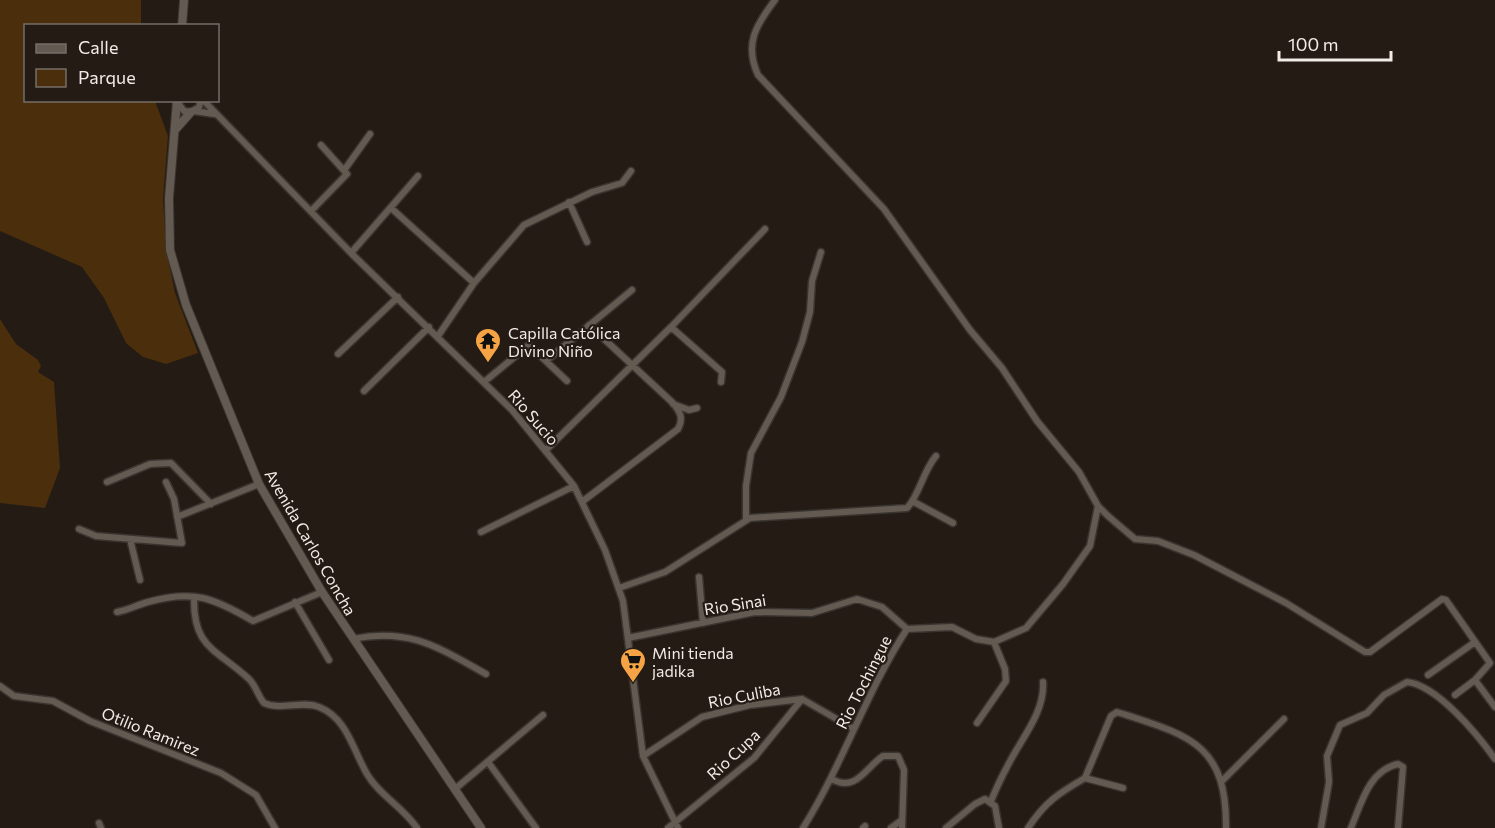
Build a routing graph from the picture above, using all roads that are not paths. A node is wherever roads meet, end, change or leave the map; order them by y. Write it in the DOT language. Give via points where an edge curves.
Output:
graph roads {
  1 [pos="184,0"];
  2 [pos="775,0"];
  3 [pos="182,24"];
  4 [pos="177,102"];
  5 [pos="200,102"];
  6 [pos="204,102"];
  7 [pos="193,112"];
  8 [pos="214,114"];
  9 [pos="175,130"];
  10 [pos="370,134"];
  11 [pos="321,145"];
  12 [pos="345,169"];
  13 [pos="631,171"];
  14 [pos="418,176"];
  15 [pos="569,202"];
  16 [pos="391,208"];
  17 [pos="311,211"];
  18 [pos="765,229"];
  19 [pos="587,242"];
  20 [pos="821,252"];
  21 [pos="351,253"];
  22 [pos="474,283"];
  23 [pos="632,290"];
  24 [pos="398,297"];
  25 [pos="590,325"];
  26 [pos="429,327"];
  27 [pos="671,327"];
  28 [pos="438,336"];
  29 [pos="338,354"];
  30 [pos="546,361"];
  31 [pos="631,365"];
  32 [pos="567,381"];
  33 [pos="484,382"];
  34 [pos="722,382"];
  35 [pos="364,391"];
  36 [pos="673,403"];
  37 [pos="697,408"];
  38 [pos="546,450"];
  39 [pos="936,456"];
  40 [pos="107,482"];
  41 [pos="166,482"];
  42 [pos="259,484"];
  43 [pos="574,486"];
  44 [pos="583,501"];
  45 [pos="914,502"];
  46 [pos="211,504"];
  47 [pos="1098,506"];
  48 [pos="177,517"];
  49 [pos="746,519"];
  50 [pos="953,523"];
  51 [pos="79,529"];
  52 [pos="481,532"];
  53 [pos="130,539"];
  54 [pos="699,577"];
  55 [pos="140,580"];
  56 [pos="619,588"];
  57 [pos="322,592"];
  58 [pos="194,597"];
  59 [pos="295,602"];
  60 [pos="117,612"];
  61 [pos="703,623"];
  62 [pos="907,629"];
  63 [pos="628,638"];
  64 [pos="353,639"];
  65 [pos="994,642"];
  66 [pos="1475,642"];
  67 [pos="329,660"];
  68 [pos="486,674"];
  69 [pos="1428,675"];
  70 [pos="1475,680"];
  71 [pos="1043,682"];
  72 [pos="0,686"];
  73 [pos="1455,695"];
  74 [pos="802,699"];
  75 [pos="1495,707"];
  76 [pos="543,714"];
  77 [pos="1284,719"];
  78 [pos="977,723"];
  79 [pos="854,729"];
  80 [pos="643,756"];
  81 [pos="1495,759"];
  82 [pos="488,762"];
  83 [pos="1085,778"];
  84 [pos="832,779"];
  85 [pos="1222,781"];
  86 [pos="1123,788"];
  87 [pos="455,789"];
  88 [pos="991,801"];
  89 [pos="902,820"];
  90 [pos="676,825"];
  91 [pos="275,828"];
  92 [pos="417,828"];
  93 [pos="482,828"];
  94 [pos="536,828"];
  95 [pos="668,828"];
  96 [pos="803,828"];
  97 [pos="891,828"];
  98 [pos="903,828"];
  99 [pos="946,828"];
  100 [pos="999,828"];
  101 [pos="1028,828"];
  102 [pos="1226,828"];
  103 [pos="1321,828"];
  104 [pos="1351,828"];
  105 [pos="1398,828"];
  1 -- 3 [label="street"];
  2 -- 47 [label="street" via="752,35 752,62 758,75 884,209 1078,472"];
  4 -- 7 [label="street" via="184,111"];
  4 -- 9 [label="street, Avenida Carlos Concha"];
  5 -- 7 [label="street"];
  6 -- 8 [label="street, Rio Sucio"];
  7 -- 8 [label="street"];
  7 -- 9 [label="street"];
  8 -- 17 [label="street, Rio Sucio"];
  9 -- 42 [label="street, Avenida Carlos Concha" via="169,198 170,250 176,278"];
  10 -- 12 [label="street"];
  11 -- 12 [label="street"];
  12 -- 17 [label="street" via="346,176"];
  13 -- 15 [label="street" via="622,183"];
  14 -- 16 [label="street"];
  15 -- 19 [label="street"];
  15 -- 22 [label="street" via="524,225"];
  16 -- 21 [label="street"];
  16 -- 22 [label="street"];
  17 -- 21 [label="street, Rio Sucio"];
  18 -- 27 [label="street"];
  20 -- 49 [label="street" via="802,342 781,397 751,453"];
  21 -- 24 [label="street, Rio Sucio"];
  22 -- 28 [label="street"];
  23 -- 25 [label="street"];
  24 -- 26 [label="street, Rio Sucio"];
  24 -- 29 [label="street"];
  25 -- 30 [label="street"];
  25 -- 31 [label="street"];
  26 -- 28 [label="street, Rio Sucio"];
  26 -- 35 [label="street"];
  27 -- 31 [label="street"];
  27 -- 34 [label="street" via="722,372"];
  28 -- 33 [label="street, Rio Sucio"];
  30 -- 32 [label="street"];
  30 -- 33 [label="street" via="533,346 526,346"];
  31 -- 36 [label="street"];
  31 -- 38 [label="street"];
  33 -- 38 [label="street, Rio Sucio"];
  36 -- 37 [label="street" via="689,410"];
  36 -- 44 [label="street" via="681,415 678,429"];
  38 -- 43 [label="street, Rio Sucio"];
  39 -- 45 [label="street" via="924,474"];
  40 -- 46 [label="street" via="150,464 171,463"];
  41 -- 48 [label="street"];
  42 -- 46 [label="street"];
  42 -- 57 [label="street, Avenida Carlos Concha"];
  43 -- 44 [label="street, Rio Sucio"];
  43 -- 52 [label="street"];
  44 -- 56 [label="street, Rio Sucio"];
  45 -- 49 [label="street" via="900,510"];
  45 -- 50 [label="street"];
  46 -- 48 [label="street"];
  47 -- 65 [label="street" via="1090,546 1063,584 1026,628"];
  47 -- 66 [label="street" via="1135,539 1158,542 1194,555 1286,603 1360,651 1370,652 1442,599 1450,602"];
  48 -- 53 [label="street" via="182,543"];
  49 -- 56 [label="street" via="665,572"];
  51 -- 53 [label="street" via="96,536"];
  53 -- 55 [label="street"];
  54 -- 61 [label="street"];
  56 -- 63 [label="street, Rio Sucio"];
  57 -- 59 [label="street"];
  57 -- 64 [label="street, Avenida Carlos Concha"];
  58 -- 59 [label="street" via="221,602 253,621"];
  58 -- 60 [label="street" via="168,597"];
  58 -- 92 [label="street" via="193,619 199,635 252,682 264,703 311,705 336,717 366,773"];
  59 -- 67 [label="street"];
  61 -- 62 [label="street, Rio Sinai" via="755,612 812,613 857,599 882,607"];
  61 -- 63 [label="street, Rio Sinai"];
  62 -- 65 [label="street, Rio Tochingue" via="952,627 976,639"];
  62 -- 79 [label="street, Rio Tochingue"];
  63 -- 80 [label="street, Rio Sucio"];
  64 -- 68 [label="street" via="411,636 428,641"];
  64 -- 87 [label="street, Avenida Carlos Concha"];
  65 -- 78 [label="street" via="1006,681"];
  66 -- 69 [label="street"];
  66 -- 70 [label="street" via="1490,663"];
  70 -- 73 [label="street"];
  70 -- 75 [label="street"];
  71 -- 88 [label="street" via="1040,706"];
  72 -- 91 [label="street, Otilio Ramirez" via="14,696 53,701 90,721 221,773 256,795"];
  74 -- 79 [label="street, Rio Culiba"];
  74 -- 80 [label="street, Rio Culiba" via="714,713 690,724"];
  74 -- 90 [label="street, Rio Cupa" via="759,753"];
  76 -- 82 [label="street"];
  77 -- 85 [label="street"];
  79 -- 84 [label="street, Rio Tochingue"];
  80 -- 90 [label="street, Rio Sucio"];
  81 -- 103 [label="street" via="1466,723 1428,689 1407,682 1336,731 1327,756 1329,782"];
  82 -- 87 [label="street"];
  82 -- 94 [label="street"];
  83 -- 85 [label="street" via="1117,712 1188,739 1211,758"];
  83 -- 86 [label="street"];
  83 -- 101 [label="street" via="1060,792"];
  84 -- 89 [label="street" via="844,785 851,783 884,756 898,756 904,770"];
  84 -- 96 [label="street, Rio Tochingue"];
  85 -- 102 [label="street"];
  87 -- 93 [label="street, Avenida Carlos Concha"];
  88 -- 99 [label="street" via="980,800"];
  88 -- 100 [label="street" via="998,812"];
  89 -- 97 [label="street"];
  89 -- 98 [label="street"];
  90 -- 95 [label="street, Rio Cupa"];
  104 -- 105 [label="street" via="1372,780 1398,764 1403,767"];
}
